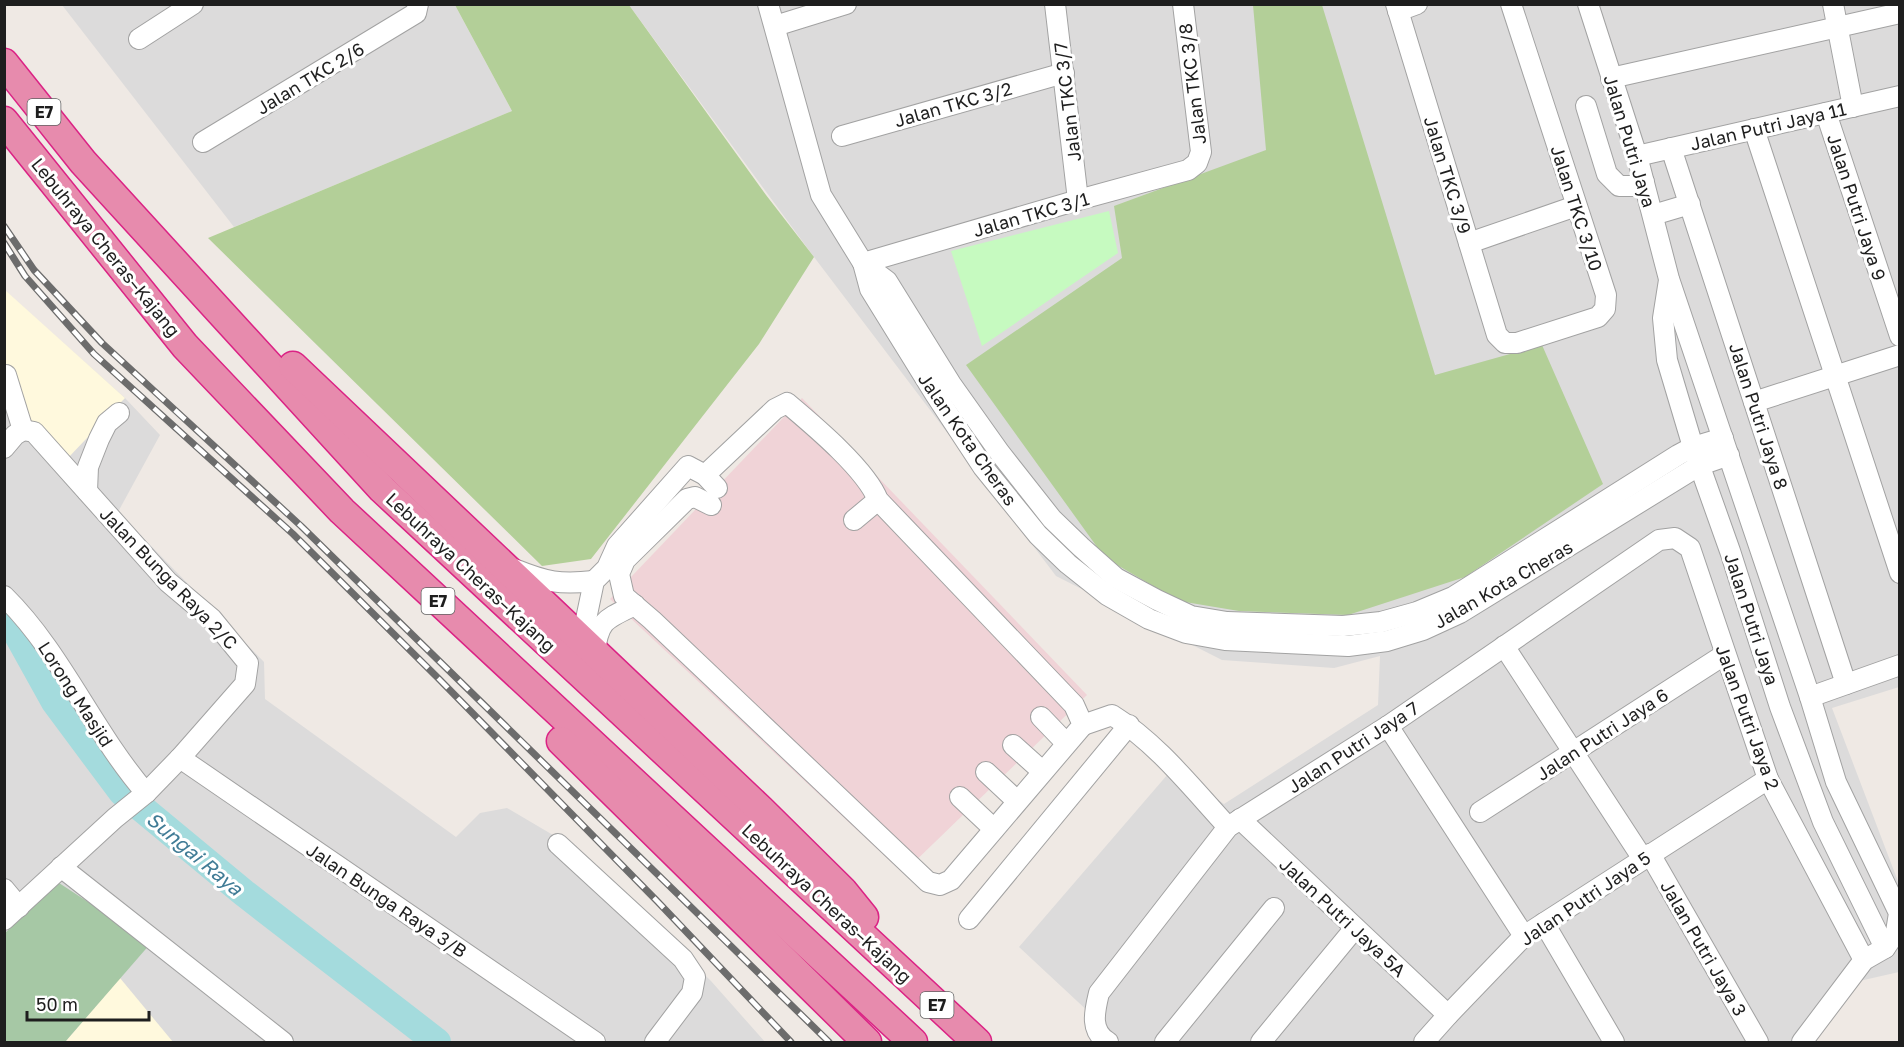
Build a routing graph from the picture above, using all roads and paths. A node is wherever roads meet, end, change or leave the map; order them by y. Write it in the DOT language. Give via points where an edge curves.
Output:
graph roads {
  1 [pos="193,4"];
  2 [pos="768,4"];
  3 [pos="846,4"];
  4 [pos="1055,4"];
  5 [pos="1183,4"];
  6 [pos="1417,4"];
  7 [pos="1510,4"];
  8 [pos="1588,4"];
  9 [pos="1833,4"];
  10 [pos="1397,8"];
  11 [pos="417,9"];
  12 [pos="1899,13"];
  13 [pos="775,26"];
  14 [pos="1837,26"];
  15 [pos="139,39"];
  16 [pos="4,63"];
  17 [pos="1064,73"];
  18 [pos="1611,78"];
  19 [pos="1899,99"];
  20 [pos="1586,106"];
  21 [pos="1853,107"];
  22 [pos="1826,113"];
  23 [pos="4,121"];
  24 [pos="1754,129"];
  25 [pos="842,136"];
  26 [pos="203,142"];
  27 [pos="1671,148"];
  28 [pos="1637,156"];
  29 [pos="83,162"];
  30 [pos="1197,164"];
  31 [pos="1644,182"];
  32 [pos="1078,200"];
  33 [pos="1690,204"];
  34 [pos="1576,206"];
  35 [pos="1653,215"];
  36 [pos="1469,243"];
  37 [pos="863,263"];
  38 [pos="1669,279"];
  39 [pos="1899,336"];
  40 [pos="1505,343"];
  41 [pos="1899,355"];
  42 [pos="6,375"];
  43 [pos="1835,376"];
  44 [pos="1754,402"];
  45 [pos="119,413"];
  46 [pos="23,430"];
  47 [pos="1726,446"];
  48 [pos="4,448"];
  49 [pos="1690,456"];
  50 [pos="711,489"];
  51 [pos="87,491"];
  52 [pos="878,500"];
  53 [pos="342,511"];
  54 [pos="854,520"];
  55 [pos="1675,538"];
  56 [pos="625,560"];
  57 [pos="503,565"];
  58 [pos="1899,573"];
  59 [pos="601,575"];
  60 [pos="4,596"];
  61 [pos="635,605"];
  62 [pos="1504,646"];
  63 [pos="590,648"];
  64 [pos="1724,655"];
  65 [pos="1899,665"];
  66 [pos="1846,684"];
  67 [pos="1810,697"];
  68 [pos="1041,717"];
  69 [pos="1083,724"];
  70 [pos="1129,725"];
  71 [pos="1388,726"];
  72 [pos="1066,743"];
  73 [pos="1013,745"];
  74 [pos="1573,752"];
  75 [pos="180,758"];
  76 [pos="1042,771"];
  77 [pos="986,772"];
  78 [pos="1768,779"];
  79 [pos="146,794"];
  80 [pos="960,797"];
  81 [pos="1017,801"];
  82 [pos="1480,812"];
  83 [pos="1234,823"];
  84 [pos="994,829"];
  85 [pos="558,844"];
  86 [pos="1646,856"];
  87 [pos="61,867"];
  88 [pos="4,889"];
  89 [pos="19,907"];
  90 [pos="1274,908"];
  91 [pos="1899,913"];
  92 [pos="969,919"];
  93 [pos="4,920"];
  94 [pos="1544,923"];
  95 [pos="1355,928"];
  96 [pos="1524,936"];
  97 [pos="1885,948"];
  98 [pos="1864,960"];
  99 [pos="896,968"];
  100 [pos="1448,1015"];
  101 [pos="283,1042"];
  102 [pos="595,1042"];
  103 [pos="655,1042"];
  104 [pos="867,1042"];
  105 [pos="914,1042"];
  106 [pos="978,1042"];
  107 [pos="1108,1042"];
  108 [pos="1164,1042"];
  109 [pos="1261,1042"];
  110 [pos="1424,1042"];
  111 [pos="1614,1042"];
  112 [pos="1758,1042"];
  113 [pos="1802,1042"];
  1 -- 15 [label="street"];
  2 -- 13 [label="street, Jalan Kota Cheras"];
  3 -- 13 [label="street"];
  4 -- 17 [label="street, Jalan TKC 3/7"];
  5 -- 30 [label="street, Jalan TKC 3/8" via="1201,152"];
  6 -- 10 [label="street"];
  7 -- 34 [label="street, Jalan TKC 3/10"];
  8 -- 18 [label="street, Jalan Putri Jaya"];
  9 -- 14 [label="street"];
  10 -- 36 [label="street, Jalan TKC 3/9"];
  11 -- 26 [label="street, Jalan TKC 2/6"];
  12 -- 14 [label="street"];
  13 -- 37 [label="street, Jalan Kota Cheras" via="821,195"];
  14 -- 18 [label="street"];
  14 -- 21 [label="street"];
  16 -- 29 [label="highway, Lebuhraya Cheras–Kajang / E7"];
  17 -- 25 [label="street, Jalan TKC 3/2"];
  17 -- 32 [label="street, Jalan TKC 3/7"];
  18 -- 28 [label="street, Jalan Putri Jaya"];
  19 -- 21 [label="street, Jalan Putri Jaya 11"];
  20 -- 31 [label="street" via="1607,174 1619,186"];
  21 -- 22 [label="street, Jalan Putri Jaya 11"];
  22 -- 24 [label="street, Jalan Putri Jaya 11"];
  22 -- 39 [label="street, Jalan Putri Jaya 9"];
  23 -- 53 [label="highway, Lebuhraya Cheras–Kajang / E7" via="185,346"];
  24 -- 27 [label="street, Jalan Putri Jaya 11"];
  24 -- 43 [label="street"];
  27 -- 28 [label="street, Jalan Putri Jaya 11"];
  27 -- 33 [label="street, Jalan Putri Jaya 8"];
  28 -- 31 [label="street, Jalan Putri Jaya"];
  29 -- 57 [label="highway" via="208,276 262,336"];
  29 -- 99 [label="highway, Lebuhraya Cheras–Kajang / E7" via="382,489"];
  30 -- 32 [label="street, Jalan TKC 3/1" via="1188,170"];
  31 -- 35 [label="street, Jalan Putri Jaya"];
  32 -- 37 [label="street, Jalan TKC 3/1"];
  33 -- 35 [label="street"];
  33 -- 44 [label="street, Jalan Putri Jaya 8"];
  34 -- 36 [label="street"];
  34 -- 40 [label="street, Jalan TKC 3/10" via="1606,295 1605,309 1588,320 1516,344"];
  35 -- 38 [label="street, Jalan Putri Jaya"];
  36 -- 40 [label="street, Jalan TKC 3/9" via="1497,335"];
  37 -- 49 [label="street, Jalan Kota Cheras" via="887,281 957,393 1052,519 1116,578 1191,616 1227,622 1342,626 1381,622 1417,612 1453,597"];
  38 -- 47 [label="street, Jalan Putri Jaya"];
  38 -- 49 [label="street, Jalan Putri Jaya" via="1663,318 1667,360"];
  41 -- 43 [label="street"];
  42 -- 46 [label="street"];
  43 -- 44 [label="street"];
  43 -- 58 [label="street"];
  44 -- 66 [label="street, Jalan Putri Jaya 8"];
  45 -- 51 [label="street" via="107,423 95,449 88,467"];
  46 -- 48 [label="street"];
  46 -- 51 [label="street, Jalan Bunga Raya 2/C" via="34,432"];
  47 -- 49 [label="street, Jalan Kota Cheras"];
  47 -- 67 [label="street, Jalan Putri Jaya"];
  49 -- 97 [label="street, Jalan Putri Jaya" via="1823,822"];
  50 -- 52 [label="street" via="775,409 788,403 858,471"];
  50 -- 56 [label="street" via="687,500"];
  50 -- 59 [label="street" via="688,466 617,546"];
  51 -- 75 [label="street, Jalan Bunga Raya 2/C" via="168,582 212,619 248,663 245,684"];
  52 -- 54 [label="street"];
  52 -- 69 [label="street" via="1074,705"];
  53 -- 104 [label="highway" via="369,553"];
  53 -- 105 [label="highway, Lebuhraya Cheras–Kajang / E7"];
  55 -- 62 [label="street, Jalan Putri Jaya 7" via="1659,540"];
  55 -- 64 [label="street, Jalan Putri Jaya 2" via="1690,548"];
  56 -- 59 [label="street"];
  56 -- 61 [label="street" via="619,574 621,586 624,596"];
  57 -- 59 [label="street" via="560,584"];
  57 -- 63 [label="highway"];
  59 -- 63 [label="street" via="585,624"];
  60 -- 79 [label="street, Lorong Masjid" via="38,634 126,770"];
  61 -- 63 [label="street" via="606,621"];
  61 -- 84 [label="street" via="928,882 940,885 951,880"];
  62 -- 71 [label="street, Jalan Putri Jaya 7"];
  62 -- 74 [label="street, Jalan Putri Jaya 3"];
  63 -- 99 [label="highway" via="843,891 879,935"];
  64 -- 74 [label="street, Jalan Putri Jaya 6"];
  64 -- 78 [label="street, Jalan Putri Jaya 2"];
  65 -- 66 [label="street"];
  66 -- 67 [label="street"];
  67 -- 91 [label="street, Jalan Putri Jaya" via="1836,782"];
  68 -- 72 [label="street"];
  69 -- 70 [label="street" via="1112,715"];
  69 -- 72 [label="street"];
  70 -- 83 [label="street, Jalan Putri Jaya 5A"];
  70 -- 92 [label="street"];
  71 -- 83 [label="street, Jalan Putri Jaya 7"];
  71 -- 96 [label="street"];
  72 -- 76 [label="street"];
  73 -- 76 [label="street"];
  74 -- 82 [label="street, Jalan Putri Jaya 6"];
  74 -- 86 [label="street, Jalan Putri Jaya 3"];
  75 -- 79 [label="street"];
  75 -- 102 [label="street, Jalan Bunga Raya 3/B"];
  76 -- 81 [label="street"];
  77 -- 81 [label="street"];
  78 -- 86 [label="street, Jalan Putri Jaya 5"];
  78 -- 98 [label="street, Jalan Putri Jaya 2"];
  79 -- 87 [label="street"];
  80 -- 84 [label="street"];
  81 -- 84 [label="street"];
  83 -- 95 [label="street, Jalan Putri Jaya 5A"];
  83 -- 107 [label="street, Jalan Putri Jaya 7" via="1099,993 1093,1020"];
  85 -- 103 [label="street" via="682,959 695,977 692,993"];
  86 -- 94 [label="street, Jalan Putri Jaya 5"];
  86 -- 112 [label="street, Jalan Putri Jaya 3"];
  87 -- 89 [label="street"];
  87 -- 101 [label="street"];
  88 -- 89 [label="street"];
  89 -- 93 [label="street"];
  90 -- 108 [label="street"];
  91 -- 97 [label="street" via="1896,932"];
  94 -- 96 [label="street, Jalan Putri Jaya 5"];
  94 -- 111 [label="street"];
  95 -- 100 [label="street, Jalan Putri Jaya 5A"];
  95 -- 109 [label="street"];
  96 -- 100 [label="street, Jalan Putri Jaya 5"];
  97 -- 98 [label="street"];
  98 -- 113 [label="street"];
  99 -- 106 [label="highway, Lebuhraya Cheras–Kajang / E7"];
  100 -- 110 [label="street, Jalan Putri Jaya 5"];
}
